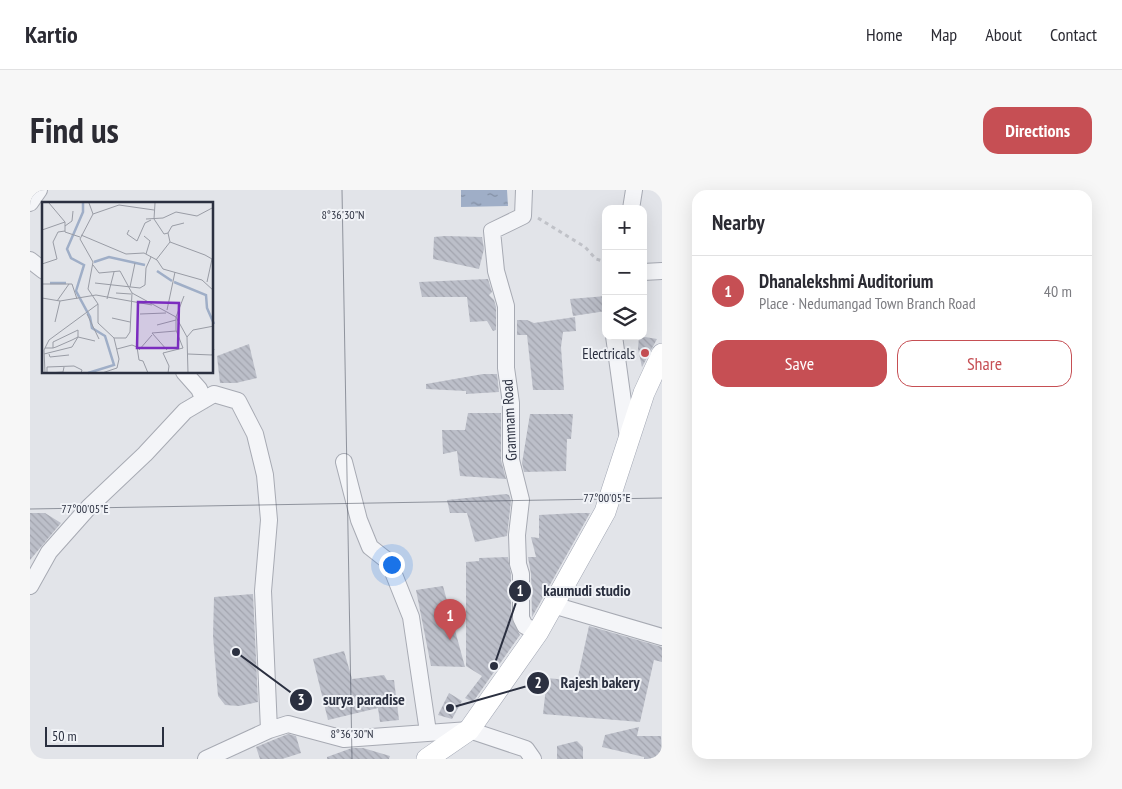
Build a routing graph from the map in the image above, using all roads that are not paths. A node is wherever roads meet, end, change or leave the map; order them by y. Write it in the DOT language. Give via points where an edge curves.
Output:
graph roads {
  1 [pos="39,190"];
  2 [pos="524,190"];
  3 [pos="634,190"];
  4 [pos="30,203"];
  5 [pos="632,205"];
  6 [pos="30,260"];
  7 [pos="42,269"];
  8 [pos="662,271"];
  9 [pos="647,272"];
  10 [pos="615,340"];
  11 [pos="662,354"];
  12 [pos="186,374"];
  13 [pos="220,384"];
  14 [pos="201,394"];
  15 [pos="628,442"];
  16 [pos="344,462"];
  17 [pos="30,586"];
  18 [pos="552,605"];
  19 [pos="538,632"];
  20 [pos="662,637"];
  21 [pos="269,730"];
  22 [pos="469,730"];
  23 [pos="428,732"];
  24 [pos="206,759"];
  25 [pos="427,759"];
  26 [pos="533,759"];
  1 -- 4 [label="street"];
  2 -- 19 [label="street, Grammam Road" via="523,216 492,230 496,271 506,306 511,460 520,500 517,535 521,618 525,626"];
  3 -- 5 [label="street"];
  6 -- 7 [label="street"];
  8 -- 9 [label="street"];
  10 -- 15 [label="street"];
  11 -- 15 [label="main road" via="644,393"];
  12 -- 14 [label="street"];
  13 -- 14 [label="street"];
  14 -- 17 [label="street" via="89,507 49,552"];
  14 -- 21 [label="street" via="238,401 255,434 266,476 269,520 263,591"];
  15 -- 18 [label="main road" via="604,512"];
  16 -- 23 [label="street" via="359,520 370,547 390,562 411,617"];
  18 -- 19 [label="main road"];
  18 -- 20 [label="street"];
  19 -- 22 [label="main road"];
  21 -- 23 [label="street" via="288,724 344,739"];
  21 -- 24 [label="street"];
  22 -- 23 [label="street"];
  22 -- 25 [label="main road"];
  22 -- 26 [label="street" via="526,749"];
}
